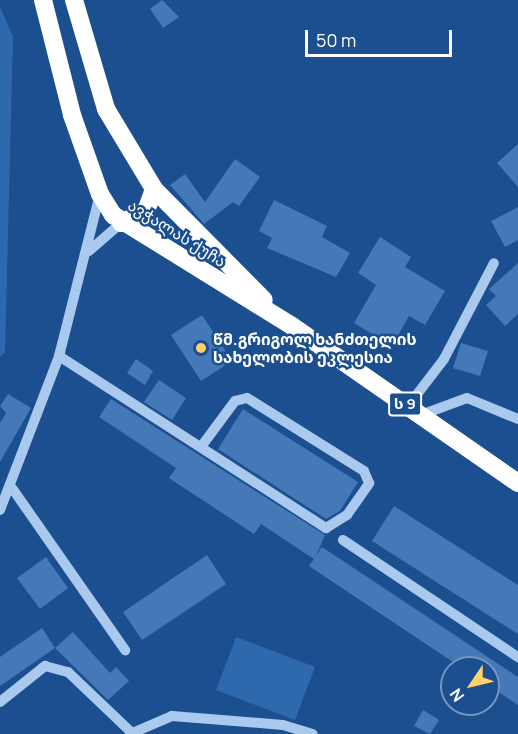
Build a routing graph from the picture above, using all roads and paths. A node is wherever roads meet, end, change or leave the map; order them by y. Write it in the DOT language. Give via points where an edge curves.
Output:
graph roads {
  1 [pos="43,0"];
  2 [pos="74,0"];
  3 [pos="154,189"];
  4 [pos="100,194"];
  5 [pos="121,223"];
  6 [pos="89,251"];
  7 [pos="494,263"];
  8 [pos="292,326"];
  9 [pos="59,356"];
  10 [pos="414,411"];
  11 [pos="518,419"];
  12 [pos="201,447"];
  13 [pos="518,483"];
  14 [pos="12,488"];
  15 [pos="0,510"];
  16 [pos="343,540"];
  17 [pos="125,651"];
  18 [pos="518,657"];
  19 [pos="0,702"];
  20 [pos="280,729"];
  21 [pos="130,733"];
  22 [pos="313,734"];
  1 -- 4 [label="highway, ავჭალას ქუჩა / ს 9" via="62,83"];
  2 -- 3 [label="highway, ავჭალას ქუჩა / ს 9" via="106,109"];
  3 -- 5 [label="highway" via="146,211"];
  3 -- 8 [label="highway, ავჭალას ქუჩა / ს 9"];
  4 -- 5 [label="highway, ავჭალას ქუჩა / ს 9"];
  4 -- 6 [label="street"];
  5 -- 6 [label="street"];
  5 -- 8 [label="highway, ავჭალას ქუჩა / ს 9"];
  6 -- 9 [label="street"];
  7 -- 10 [label="street"];
  8 -- 10 [label="highway, ავჭალას ქუჩა / ს 9"];
  9 -- 12 [label="street"];
  9 -- 14 [label="street"];
  10 -- 11 [label="street" via="467,398"];
  10 -- 13 [label="highway, ავჭალას ქუჩა / ს 9"];
  12 -- 12 [label="street" via="235,401 247,398 363,471 369,483 347,515 326,528"];
  14 -- 15 [label="street"];
  14 -- 17 [label="street"];
  16 -- 18 [label="street"];
  19 -- 21 [label="street" via="45,666 68,672"];
  20 -- 21 [label="street" via="172,716"];
  20 -- 22 [label="street"];
}
